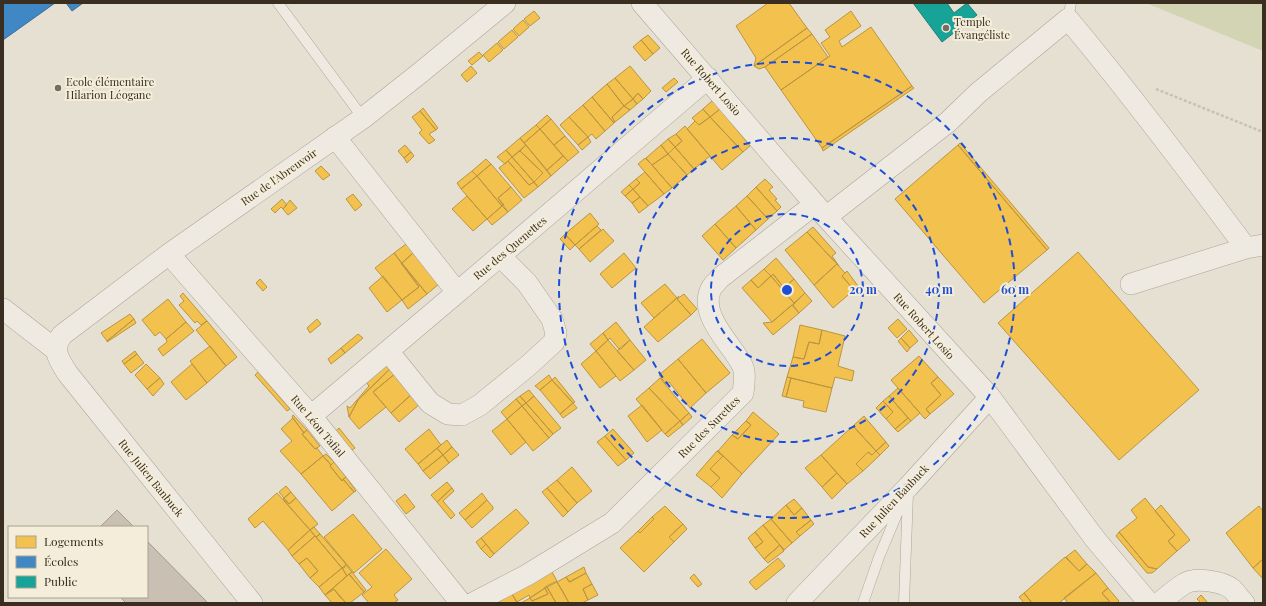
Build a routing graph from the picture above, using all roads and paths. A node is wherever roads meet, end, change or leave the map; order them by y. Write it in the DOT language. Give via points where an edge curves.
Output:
graph roads {
  1 [pos="278,3"];
  2 [pos="505,3"];
  3 [pos="642,3"];
  4 [pos="1070,11"];
  5 [pos="708,78"];
  6 [pos="1154,89"];
  7 [pos="363,118"];
  8 [pos="1263,132"];
  9 [pos="335,138"];
  10 [pos="820,211"];
  11 [pos="1254,246"];
  12 [pos="169,254"];
  13 [pos="501,257"];
  14 [pos="1130,284"];
  15 [pos="457,292"];
  16 [pos="3,309"];
  17 [pos="56,350"];
  18 [pos="388,352"];
  19 [pos="990,397"];
  20 [pos="311,416"];
  21 [pos="908,487"];
  22 [pos="252,603"];
  23 [pos="461,603"];
  24 [pos="473,603"];
  25 [pos="797,603"];
  26 [pos="863,603"];
  27 [pos="904,603"];
  28 [pos="1149,603"];
  29 [pos="1159,603"];
  30 [pos="1244,603"];
  1 -- 7 [label="lane"];
  2 -- 7 [label="street, Rue de l'Abreuvoir"];
  3 -- 5 [label="street, Rue Robert Losio"];
  4 -- 10 [label="street, Rue des Surettes" via="978,92 948,122"];
  4 -- 11 [label="street" via="1139,107"];
  5 -- 10 [label="street, Rue Robert Losio"];
  5 -- 13 [label="street, Rue des Quenettes"];
  6 -- 8 [label="path"];
  7 -- 9 [label="street, Rue de l'Abreuvoir"];
  9 -- 12 [label="street, Rue de l'Abreuvoir"];
  9 -- 15 [label="street"];
  10 -- 19 [label="street, Rue Robert Losio"];
  10 -- 24 [label="street, Rue des Surettes" via="720,278 712,287 708,300 710,311 715,325 744,370 743,393 612,524"];
  11 -- 14 [label="street"];
  12 -- 17 [label="street, Rue de l'Abreuvoir" via="62,335"];
  12 -- 20 [label="street, Rue Léon Tafial"];
  13 -- 15 [label="street, Rue des Quenettes"];
  13 -- 18 [label="street" via="527,283 552,319 556,333 554,342 529,365 480,405 462,415 448,414 430,403"];
  15 -- 18 [label="street, Rue des Quenettes"];
  16 -- 17 [label="street"];
  17 -- 22 [label="street, Rue Julien Banbuck" via="68,374"];
  18 -- 20 [label="street, Rue des Quenettes"];
  19 -- 21 [label="street, Rue Julien Banbuck"];
  19 -- 28 [label="street, Rue Robert Losio" via="1095,539"];
  20 -- 23 [label="street, Rue Léon Tafial"];
  21 -- 25 [label="street, Rue Julien Banbuck"];
  21 -- 26 [label="lane"];
  21 -- 27 [label="lane"];
  29 -- 30 [label="street" via="1185,583 1199,581 1222,584 1231,589"];
}
